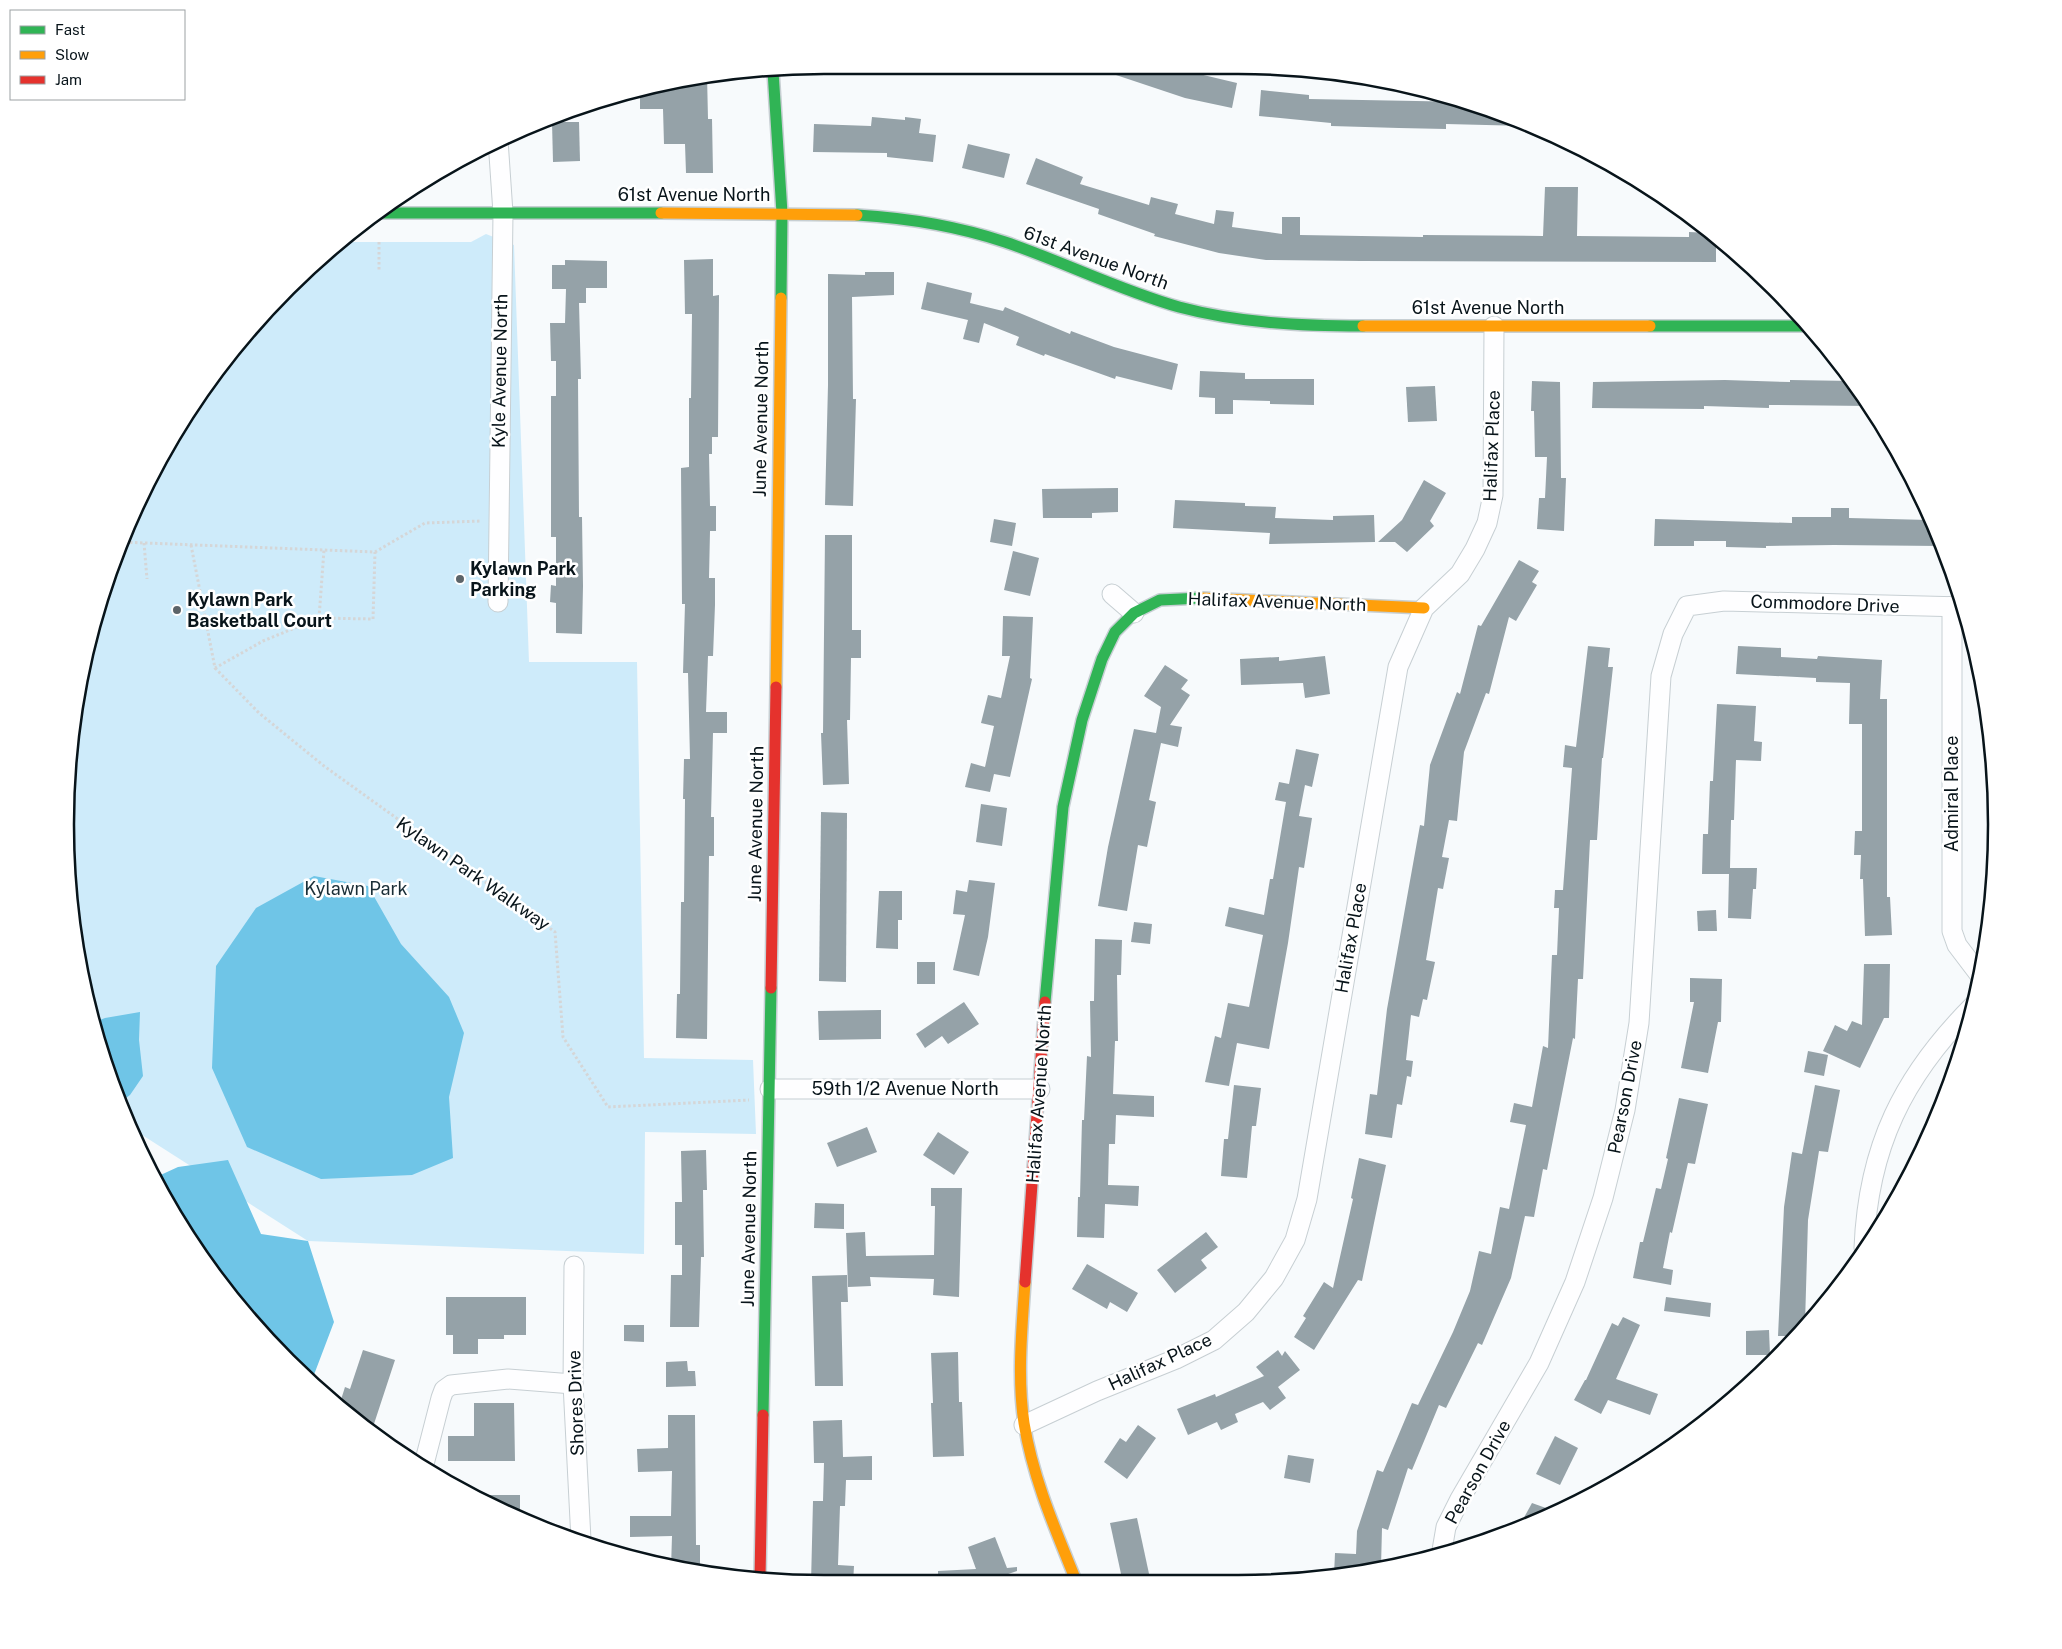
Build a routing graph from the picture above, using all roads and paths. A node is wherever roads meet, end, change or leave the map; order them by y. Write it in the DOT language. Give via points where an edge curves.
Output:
graph roads {
  1 [pos="773,75"];
  2 [pos="499,148"];
  3 [pos="389,213"];
  4 [pos="503,213"];
  5 [pos="782,213"];
  6 [pos="380,242"];
  7 [pos="380,272"];
  8 [pos="1494,326"];
  9 [pos="1799,326"];
  10 [pos="498,521"];
  11 [pos="129,542"];
  12 [pos="144,543"];
  13 [pos="191,545"];
  14 [pos="324,550"];
  15 [pos="375,552"];
  16 [pos="147,579"];
  17 [pos="1112,594"];
  18 [pos="498,602"];
  19 [pos="1687,606"];
  20 [pos="1955,606"];
  21 [pos="1424,608"];
  22 [pos="1957,611"];
  23 [pos="1134,614"];
  24 [pos="319,618"];
  25 [pos="215,668"];
  26 [pos="1974,968"];
  27 [pos="1964,1015"];
  28 [pos="1040,1088"];
  29 [pos="770,1092"];
  30 [pos="1865,1237"];
  31 [pos="574,1266"];
  32 [pos="573,1384"];
  33 [pos="1024,1425"];
  34 [pos="425,1460"];
  35 [pos="581,1534"];
  36 [pos="1443,1547"];
  37 [pos="760,1572"];
  38 [pos="1074,1575"];
  1 -- 5 [label="street, June Avenue North"];
  2 -- 4 [label="street, Kyle Avenue North"];
  3 -- 4 [label="street, 61st Avenue North"];
  4 -- 5 [label="street, 61st Avenue North"];
  4 -- 10 [label="street, Kyle Avenue North"];
  5 -- 8 [label="street, 61st Avenue North" via="878,215 931,222 983,235 1160,302 1265,324"];
  5 -- 29 [label="street, June Avenue North"];
  6 -- 7 [label="path"];
  8 -- 9 [label="street, 61st Avenue North"];
  8 -- 21 [label="street, Halifax Place" via="1492,495 1487,523 1460,574"];
  10 -- 15 [label="path" via="425,523"];
  10 -- 18 [label="street, Kyle Avenue North"];
  11 -- 12 [label="path"];
  12 -- 13 [label="path"];
  12 -- 16 [label="path"];
  13 -- 14 [label="path"];
  13 -- 25 [label="path"];
  14 -- 15 [label="path"];
  14 -- 24 [label="path"];
  15 -- 24 [label="path" via="373,619"];
  17 -- 23 [label="street"];
  19 -- 20 [label="street, Commodore Drive" via="1724,601"];
  19 -- 36 [label="street, Pearson Drive" via="1673,634 1661,676 1639,1023 1625,1110 1603,1198 1575,1282 1539,1363 1460,1499 1446,1527"];
  21 -- 23 [label="street, Halifax Avenue North" via="1190,598 1160,600"];
  21 -- 33 [label="street, Halifax Place" via="1398,667 1307,1199 1295,1240 1274,1278 1252,1305 1214,1340 1176,1360 1096,1391"];
  22 -- 26 [label="street, Admiral Place" via="1952,931 1957,945"];
  23 -- 28 [label="street, Halifax Avenue North" via="1115,632 1102,659 1082,720 1063,807"];
  24 -- 25 [label="path" via="264,641"];
  25 -- 29 [label="path, Kylawn Park Walkway" via="258,713 324,766 555,932 563,1037 608,1107 746,1100"];
  27 -- 30 [label="street" via="1931,1054 1895,1109 1878,1153"];
  28 -- 29 [label="street, 59th 1/2 Avenue North"];
  28 -- 33 [label="street, Halifax Avenue North" via="1021,1339"];
  29 -- 37 [label="street, June Avenue North"];
  31 -- 32 [label="street, Shores Drive"];
  32 -- 34 [label="street" via="508,1379 451,1385 441,1398"];
  32 -- 35 [label="street, Shores Drive"];
  33 -- 38 [label="street, Halifax Avenue North" via="1045,1502"];
}
